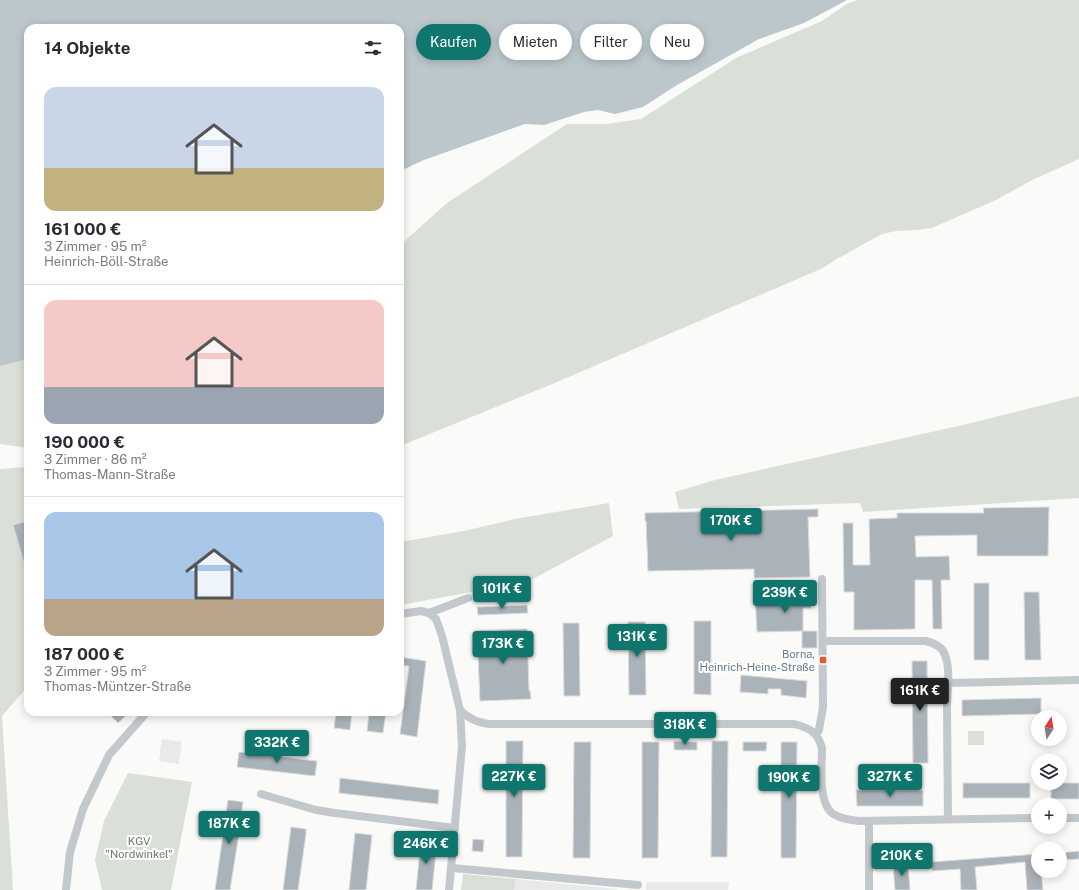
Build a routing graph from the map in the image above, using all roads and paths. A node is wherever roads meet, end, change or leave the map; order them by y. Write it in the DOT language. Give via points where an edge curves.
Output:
graph roads {
  1 [pos="822,579"];
  2 [pos="468,598"];
  3 [pos="404,613"];
  4 [pos="429,613"];
  5 [pos="823,641"];
  6 [pos="1079,680"];
  7 [pos="948,683"];
  8 [pos="460,710"];
  9 [pos="143,716"];
  10 [pos="816,735"];
  11 [pos="261,794"];
  12 [pos="1031,818"];
  13 [pos="1067,818"];
  14 [pos="1079,818"];
  15 [pos="948,819"];
  16 [pos="869,821"];
  17 [pos="455,828"];
  18 [pos="452,868"];
  19 [pos="638,885"];
  20 [pos="66,890"];
  21 [pos="450,890"];
  22 [pos="869,890"];
  1 -- 5 [label="street"];
  2 -- 4 [label="street"];
  3 -- 4 [label="street" via="421,611"];
  4 -- 8 [label="street" via="436,619 442,636"];
  5 -- 7 [label="street" via="926,641 936,644 945,654"];
  5 -- 10 [label="street" via="824,707"];
  6 -- 7 [label="street"];
  7 -- 15 [label="street"];
  8 -- 10 [label="street" via="476,722 489,724 794,724 810,729"];
  8 -- 17 [label="street" via="462,746"];
  9 -- 20 [label="street" via="109,755 83,809 70,852"];
  10 -- 16 [label="street" via="822,748 822,795 826,806 833,815"];
  11 -- 17 [label="street" via="334,814"];
  12 -- 15 [label="street"];
  13 -- 14 [label="street"];
  15 -- 16 [label="street"];
  16 -- 22 [label="street"];
  17 -- 18 [label="street"];
  18 -- 19 [label="street"];
  18 -- 21 [label="street"];
}
